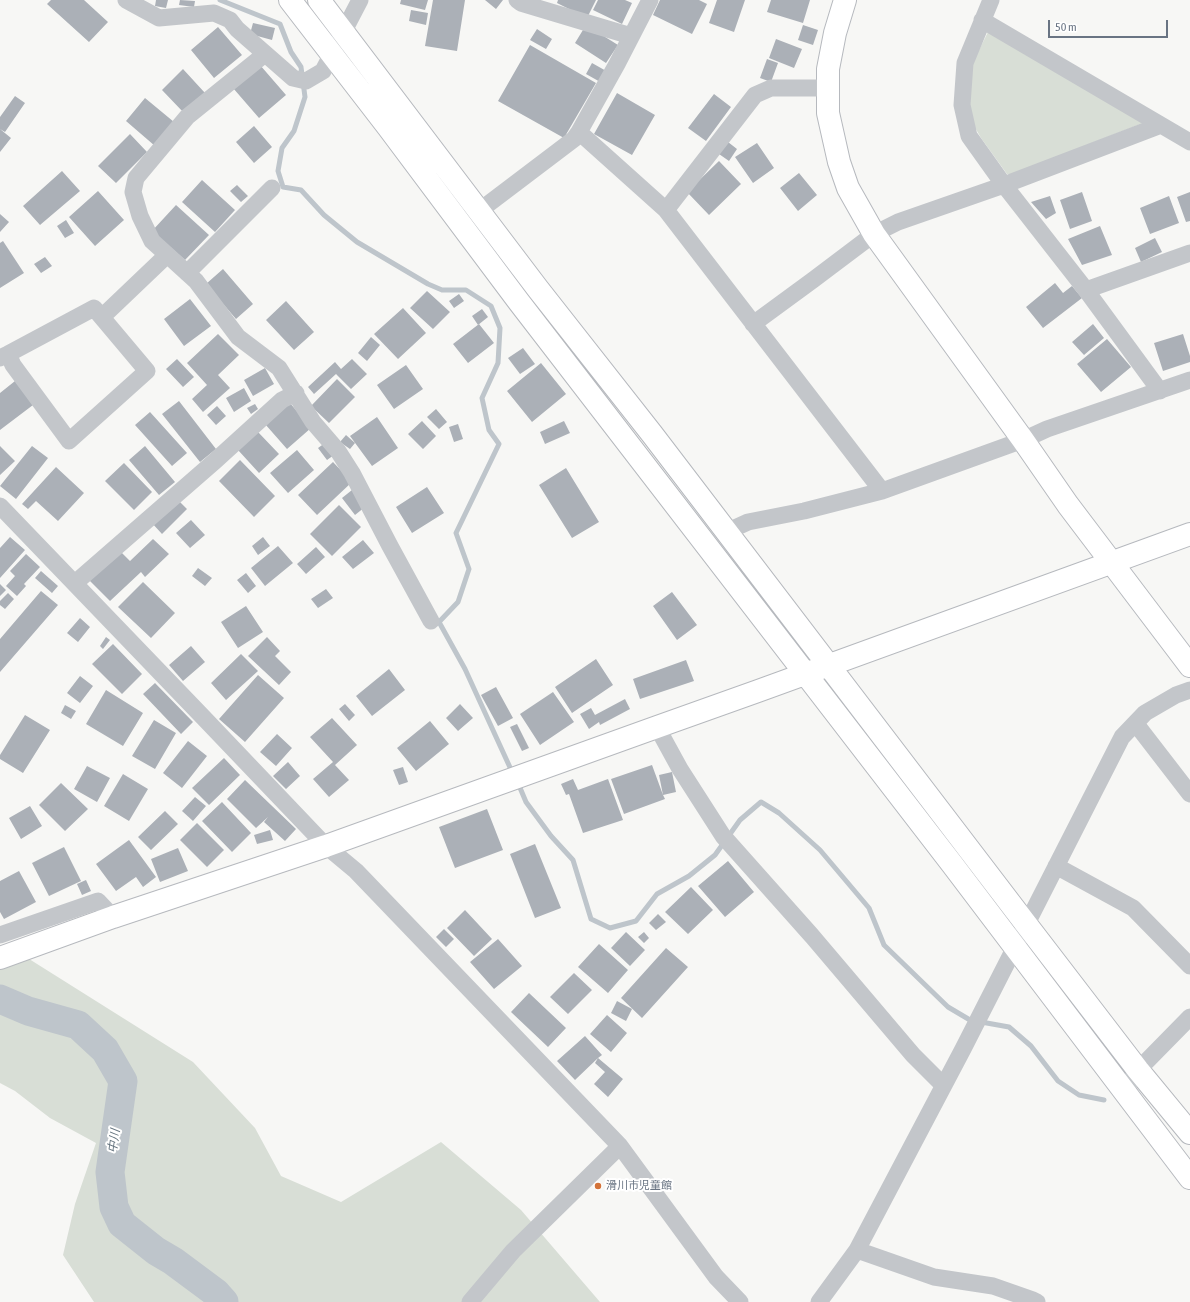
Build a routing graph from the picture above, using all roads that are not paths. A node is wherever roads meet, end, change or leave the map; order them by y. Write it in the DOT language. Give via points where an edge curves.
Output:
graph roads {
  1 [pos="126,0"];
  2 [pos="290,0"];
  3 [pos="319,0"];
  4 [pos="360,0"];
  5 [pos="517,0"];
  6 [pos="650,0"];
  7 [pos="845,0"];
  8 [pos="992,0"];
  9 [pos="982,20"];
  10 [pos="344,32"];
  11 [pos="631,36"];
  12 [pos="265,54"];
  13 [pos="332,54"];
  14 [pos="828,88"];
  15 [pos="1161,124"];
  16 [pos="579,132"];
  17 [pos="1190,142"];
  18 [pos="1004,185"];
  19 [pos="272,188"];
  20 [pos="666,210"];
  21 [pos="479,211"];
  22 [pos="874,234"];
  23 [pos="1190,252"];
  24 [pos="167,255"];
  25 [pos="187,273"];
  26 [pos="1086,290"];
  27 [pos="102,317"];
  28 [pos="753,324"];
  29 [pos="4,356"];
  30 [pos="1190,380"];
  31 [pos="1160,391"];
  32 [pos="296,393"];
  33 [pos="1023,440"];
  34 [pos="882,492"];
  35 [pos="0,506"];
  36 [pos="726,532"];
  37 [pos="1190,534"];
  38 [pos="1111,562"];
  39 [pos="75,583"];
  40 [pos="432,620"];
  41 [pos="828,665"];
  42 [pos="1190,666"];
  43 [pos="805,674"];
  44 [pos="1190,690"];
  45 [pos="1136,724"];
  46 [pos="657,727"];
  47 [pos="1190,794"];
  48 [pos="326,846"];
  49 [pos="1056,866"];
  50 [pos="113,917"];
  51 [pos="1026,924"];
  52 [pos="0,935"];
  53 [pos="1015,947"];
  54 [pos="0,958"];
  55 [pos="1190,966"];
  56 [pos="1190,1017"];
  57 [pos="1138,1070"];
  58 [pos="942,1086"];
  59 [pos="1124,1091"];
  60 [pos="1190,1133"];
  61 [pos="620,1146"];
  62 [pos="1190,1178"];
  63 [pos="857,1250"];
  64 [pos="470,1302"];
  65 [pos="740,1302"];
  66 [pos="819,1302"];
  67 [pos="1037,1302"];
  1 -- 12 [label="street" via="158,18 214,13 230,20"];
  2 -- 13 [label="street"];
  3 -- 10 [label="street"];
  4 -- 10 [label="street"];
  5 -- 11 [label="street"];
  6 -- 11 [label="street"];
  7 -- 14 [label="street" via="828,69"];
  8 -- 9 [label="street"];
  9 -- 15 [label="street"];
  9 -- 18 [label="street" via="964,63 962,105 969,136"];
  10 -- 13 [label="street"];
  10 -- 21 [label="street"];
  11 -- 16 [label="street"];
  12 -- 13 [label="street" via="293,78 306,81 323,71"];
  12 -- 24 [label="street" via="188,118 136,178 133,192 140,216 152,241"];
  13 -- 43 [label="street"];
  14 -- 20 [label="street" via="771,88 755,95"];
  14 -- 22 [label="street" via="828,113 839,162 848,188"];
  15 -- 17 [label="street"];
  15 -- 18 [label="street"];
  16 -- 20 [label="street"];
  16 -- 21 [label="street" via="574,139"];
  18 -- 22 [label="street" via="898,222"];
  18 -- 26 [label="street"];
  19 -- 25 [label="street"];
  20 -- 28 [label="street"];
  21 -- 36 [label="street"];
  22 -- 28 [label="street"];
  22 -- 33 [label="street"];
  23 -- 26 [label="street"];
  24 -- 25 [label="street"];
  24 -- 27 [label="street"];
  25 -- 32 [label="street" via="196,281 238,337 279,368"];
  26 -- 31 [label="street"];
  27 -- 29 [label="street" via="94,308"];
  27 -- 29 [label="street" via="147,371 69,442"];
  28 -- 34 [label="street"];
  30 -- 31 [label="street"];
  31 -- 33 [label="street" via="1047,429"];
  32 -- 39 [label="street" via="282,400"];
  32 -- 40 [label="street" via="313,422 338,451 352,473"];
  33 -- 34 [label="street"];
  33 -- 38 [label="street"];
  34 -- 36 [label="street" via="748,522"];
  35 -- 39 [label="street"];
  36 -- 41 [label="street"];
  37 -- 38 [label="street"];
  38 -- 41 [label="street"];
  38 -- 42 [label="street"];
  39 -- 48 [label="street"];
  41 -- 43 [label="street"];
  41 -- 51 [label="street"];
  43 -- 46 [label="street"];
  43 -- 53 [label="street"];
  44 -- 45 [label="street" via="1145,713"];
  45 -- 47 [label="street"];
  45 -- 49 [label="street" via="1122,737"];
  46 -- 48 [label="street"];
  46 -- 58 [label="street" via="722,836"];
  48 -- 50 [label="street"];
  48 -- 61 [label="street" via="356,871"];
  49 -- 51 [label="street"];
  49 -- 55 [label="street" via="1133,908"];
  50 -- 52 [label="street" via="98,901"];
  50 -- 54 [label="street"];
  51 -- 53 [label="street"];
  51 -- 57 [label="street"];
  53 -- 58 [label="street"];
  53 -- 59 [label="street"];
  56 -- 57 [label="street"];
  57 -- 59 [label="street"];
  57 -- 60 [label="street"];
  58 -- 63 [label="street"];
  59 -- 62 [label="street"];
  61 -- 64 [label="street" via="513,1251"];
  61 -- 65 [label="street" via="716,1277"];
  63 -- 66 [label="street"];
  63 -- 67 [label="street" via="934,1276 993,1286"];
}
